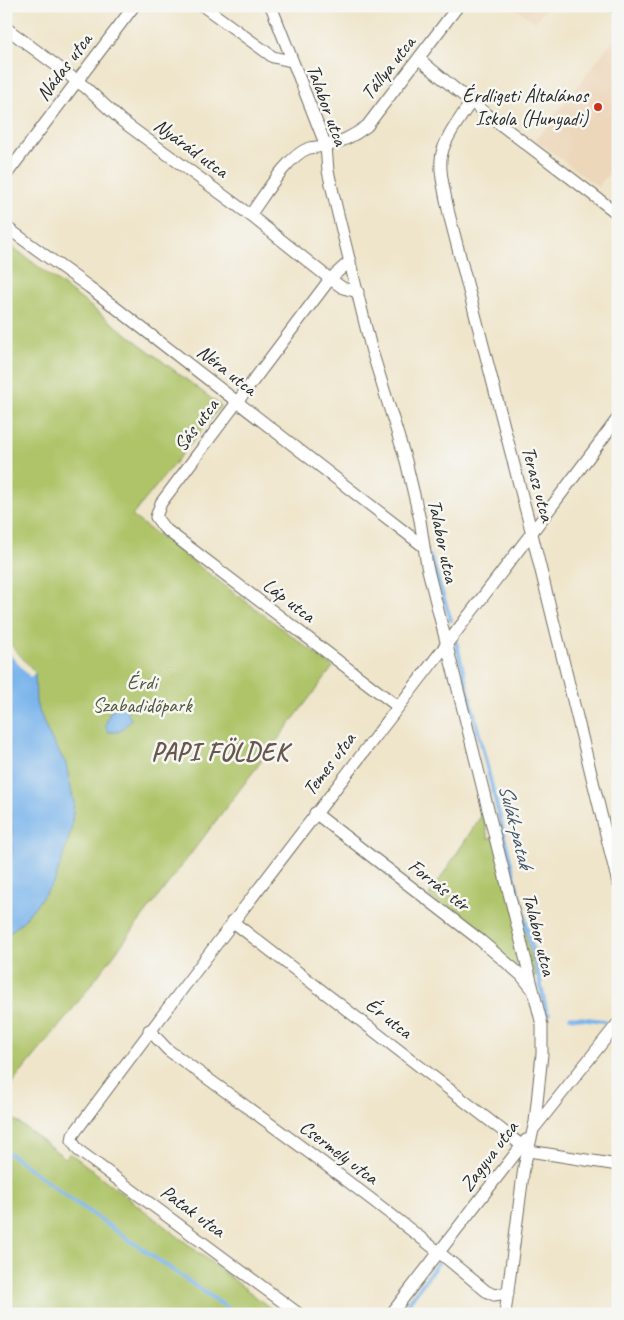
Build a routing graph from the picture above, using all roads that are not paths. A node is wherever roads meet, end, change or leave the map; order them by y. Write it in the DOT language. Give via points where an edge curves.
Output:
graph roads {
  1 [pos="134,6"];
  2 [pos="203,6"];
  3 [pos="271,6"];
  4 [pos="458,6"];
  5 [pos="614,6"];
  6 [pos="618,9"];
  7 [pos="6,28"];
  8 [pos="419,59"];
  9 [pos="292,61"];
  10 [pos="76,82"];
  11 [pos="471,102"];
  12 [pos="326,146"];
  13 [pos="6,175"];
  14 [pos="618,214"];
  15 [pos="250,215"];
  16 [pos="6,227"];
  17 [pos="350,261"];
  18 [pos="330,279"];
  19 [pos="358,292"];
  20 [pos="237,402"];
  21 [pos="618,418"];
  22 [pos="159,522"];
  23 [pos="532,534"];
  24 [pos="423,546"];
  25 [pos="448,641"];
  26 [pos="397,706"];
  27 [pos="315,813"];
  28 [pos="618,883"];
  29 [pos="232,921"];
  30 [pos="534,992"];
  31 [pos="618,1023"];
  32 [pos="150,1030"];
  33 [pos="536,1092"];
  34 [pos="553,1102"];
  35 [pos="534,1129"];
  36 [pos="73,1135"];
  37 [pos="526,1148"];
  38 [pos="618,1165"];
  39 [pos="439,1252"];
  40 [pos="508,1293"];
  41 [pos="299,1314"];
  42 [pos="391,1314"];
  43 [pos="505,1314"];
  1 -- 10 [label="street, Nádas utca"];
  2 -- 9 [label="street" via="273,57"];
  3 -- 9 [label="street, Talabor utca"];
  4 -- 8 [label="street, Tállya utca"];
  5 -- 6 [label="street"];
  7 -- 10 [label="street, Nyárád utca"];
  8 -- 11 [label="street"];
  8 -- 12 [label="street, Tállya utca" via="367,126"];
  9 -- 12 [label="street, Talabor utca"];
  10 -- 13 [label="street, Nádas utca"];
  10 -- 15 [label="street, Nyárád utca" via="122,121"];
  11 -- 14 [label="street"];
  11 -- 23 [label="street, Terasz utca" via="442,145 439,168"];
  12 -- 15 [label="street, Tállya utca" via="298,154"];
  12 -- 17 [label="street, Talabor utca" via="328,171"];
  15 -- 18 [label="street, Nyárád utca"];
  16 -- 20 [label="street, Néra utca"];
  17 -- 18 [label="street, Sás utca"];
  17 -- 19 [label="street, Talabor utca"];
  18 -- 19 [label="street, Nyárád utca" via="343,288"];
  18 -- 20 [label="street, Sás utca"];
  19 -- 24 [label="street, Talabor utca" via="371,348 406,461"];
  20 -- 22 [label="street, Sás utca" via="161,503 157,510"];
  20 -- 24 [label="street, Néra utca"];
  21 -- 23 [label="street, Temes utca"];
  22 -- 26 [label="street, Láp utca"];
  23 -- 25 [label="street, Temes utca"];
  23 -- 28 [label="street, Terasz utca"];
  24 -- 25 [label="street, Talabor utca"];
  25 -- 26 [label="street, Temes utca"];
  25 -- 30 [label="street, Talabor utca"];
  26 -- 27 [label="street, Temes utca"];
  27 -- 29 [label="street, Temes utca"];
  27 -- 30 [label="street, Forrás tér" via="480,940 521,975"];
  29 -- 32 [label="street, Temes utca"];
  29 -- 37 [label="street, Ér utca"];
  30 -- 33 [label="street, Talabor utca" via="542,1025 542,1054"];
  31 -- 34 [label="street, Zagyva utca"];
  32 -- 36 [label="street, Temes utca"];
  32 -- 39 [label="street, Csermely utca" via="168,1050"];
  33 -- 34 [label="street" via="543,1103"];
  33 -- 35 [label="street, Talabor utca"];
  34 -- 35 [label="street, Zagyva utca"];
  35 -- 37 [label="street, Zagyva utca"];
  36 -- 41 [label="street, Patak utca" via="72,1140 78,1150"];
  37 -- 38 [label="street"];
  37 -- 39 [label="street, Zagyva utca"];
  37 -- 40 [label="street"];
  39 -- 40 [label="street, Csermely utca" via="486,1291"];
  39 -- 42 [label="street, Zagyva utca"];
  40 -- 43 [label="street"];
}
